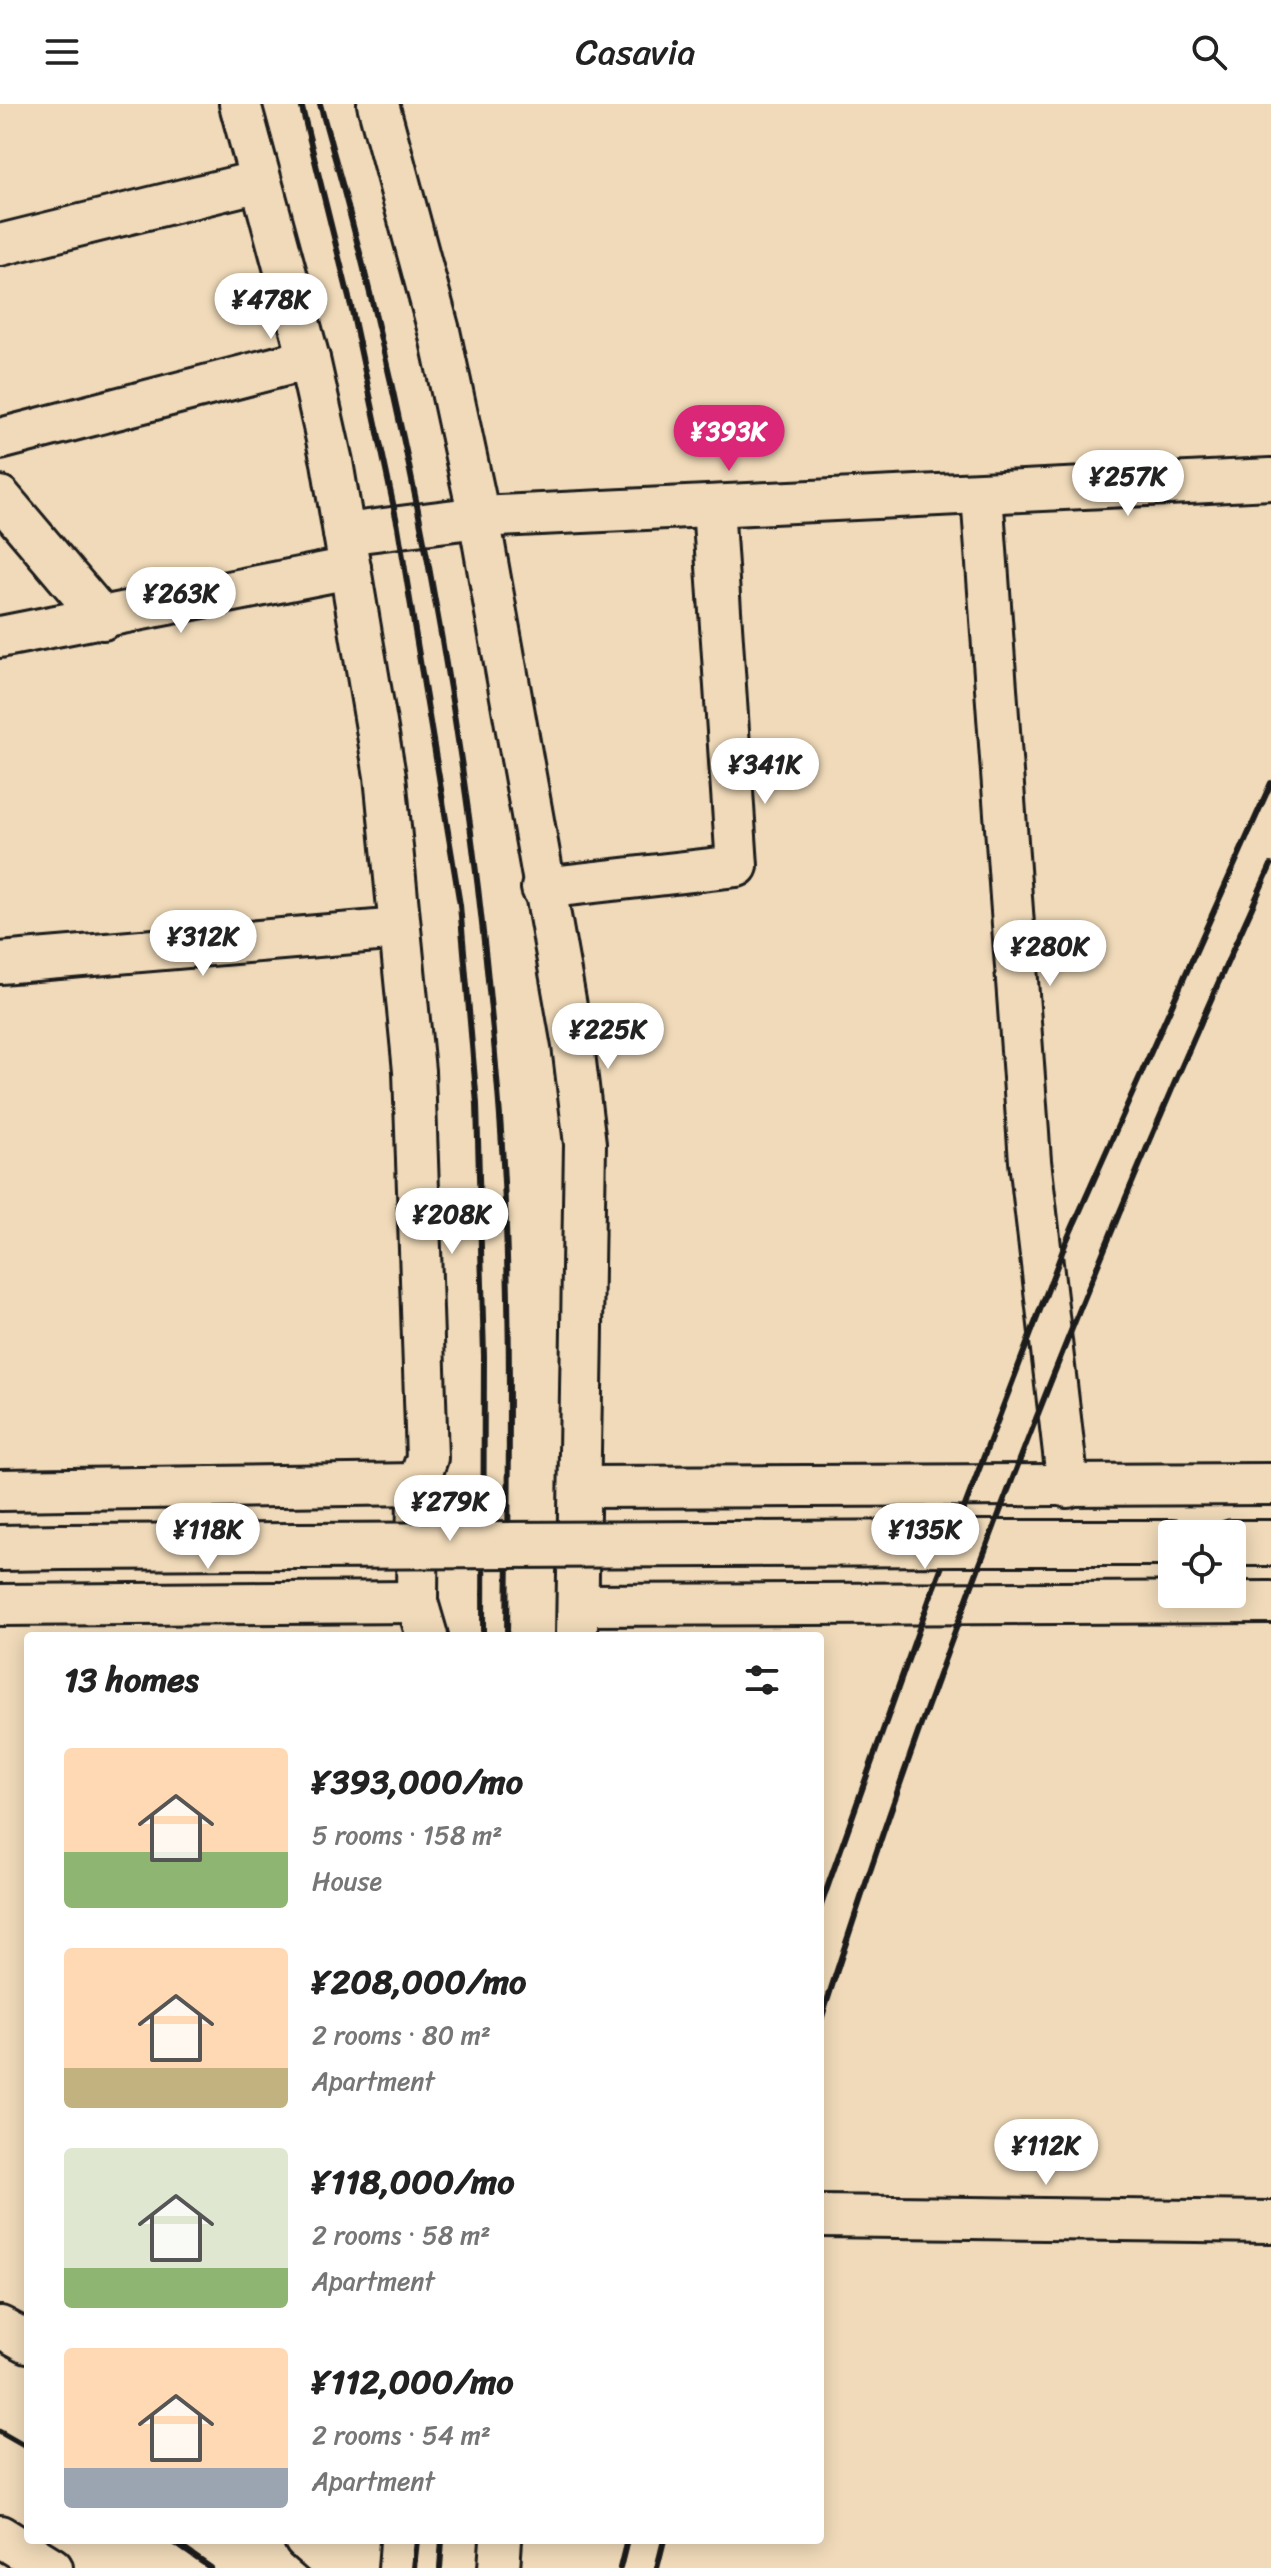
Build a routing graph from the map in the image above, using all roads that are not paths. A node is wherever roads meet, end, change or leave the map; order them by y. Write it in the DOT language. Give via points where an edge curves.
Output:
graph roads {
  1 [pos="240,104"];
  2 [pos="378,104"];
  3 [pos="260,181"];
  4 [pos="0,245"];
  5 [pos="309,359"];
  6 [pos="0,439"];
  7 [pos="1271,479"];
  8 [pos="982,494"];
  9 [pos="0,497"];
  10 [pos="713,506"];
  11 [pos="479,517"];
  12 [pos="347,551"];
  13 [pos="103,619"];
  14 [pos="0,637"];
  15 [pos="542,888"];
  16 [pos="400,929"];
  17 [pos="0,963"];
  18 [pos="418,1484"];
  19 [pos="1271,1484"];
  20 [pos="581,1487"];
  21 [pos="1068,1487"];
  22 [pos="0,1490"];
  23 [pos="1158,1543"];
  24 [pos="1246,1543"];
  25 [pos="1271,1543"];
  26 [pos="0,1548"];
  27 [pos="1271,1602"];
  28 [pos="0,1605"];
  29 [pos="422,1619"];
  30 [pos="578,1620"];
  31 [pos="824,2216"];
  32 [pos="1271,2222"];
  33 [pos="0,2327"];
  34 [pos="24,2340"];
  35 [pos="0,2536"];
  36 [pos="310,2544"];
  37 [pos="358,2544"];
  38 [pos="501,2544"];
  39 [pos="52,2568"];
  40 [pos="337,2568"];
  41 [pos="356,2568"];
  42 [pos="499,2568"];
  1 -- 3 [label="street"];
  2 -- 11 [label="street" via="439,331"];
  3 -- 4 [label="street"];
  3 -- 5 [label="street"];
  5 -- 6 [label="street"];
  5 -- 12 [label="street"];
  7 -- 8 [label="street"];
  8 -- 10 [label="street"];
  8 -- 21 [label="street" via="1030,1161"];
  9 -- 13 [label="street"];
  10 -- 11 [label="street"];
  10 -- 15 [label="street" via="737,866"];
  11 -- 12 [label="street"];
  11 -- 15 [label="street"];
  12 -- 13 [label="street"];
  12 -- 16 [label="street" via="385,776"];
  13 -- 14 [label="street"];
  15 -- 20 [label="street" via="573,1045 585,1144"];
  16 -- 17 [label="street"];
  16 -- 18 [label="street" via="415,1086 427,1458"];
  18 -- 22 [label="street"];
  18 -- 29 [label="street"];
  19 -- 21 [label="street"];
  20 -- 21 [label="street"];
  20 -- 30 [label="street"];
  23 -- 26 [label="street, bridge"];
  24 -- 25 [label="street"];
  27 -- 30 [label="street"];
  28 -- 29 [label="street"];
  31 -- 32 [label="street"];
  33 -- 34 [label="street"];
  35 -- 39 [label="street"];
  36 -- 40 [label="street"];
  37 -- 41 [label="street"];
  38 -- 42 [label="street"];
}
